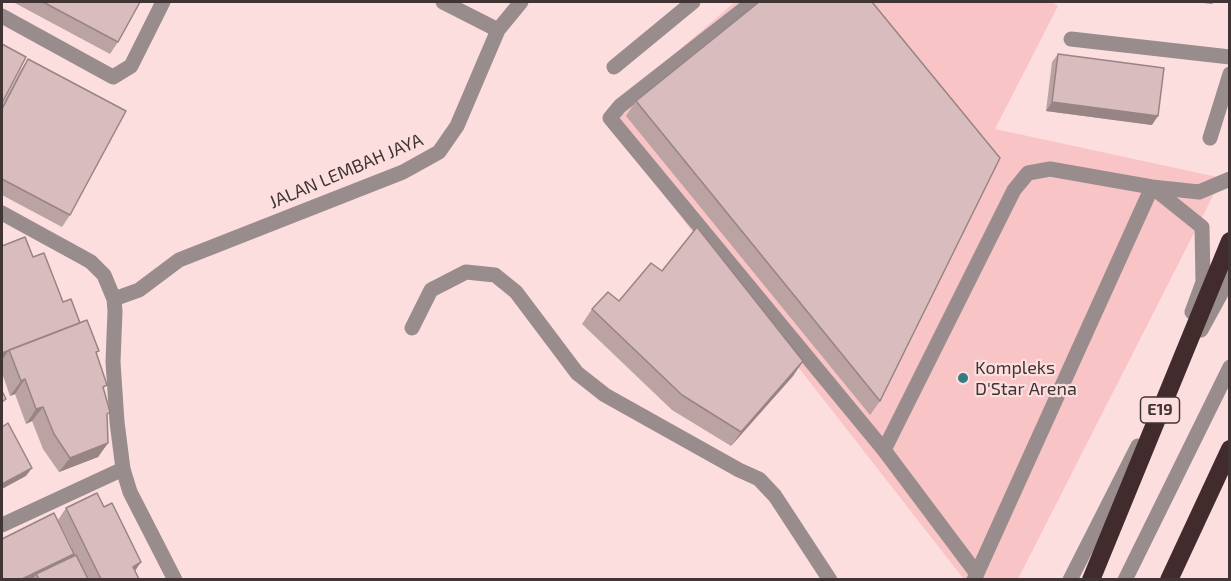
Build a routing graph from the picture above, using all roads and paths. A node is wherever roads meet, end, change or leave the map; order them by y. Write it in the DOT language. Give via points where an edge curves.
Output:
graph roads {
  1 [pos="164,2"];
  2 [pos="443,2"];
  3 [pos="521,2"];
  4 [pos="693,2"];
  5 [pos="753,2"];
  6 [pos="2,16"];
  7 [pos="498,30"];
  8 [pos="1071,39"];
  9 [pos="1230,57"];
  10 [pos="614,68"];
  11 [pos="1230,74"];
  12 [pos="1210,138"];
  13 [pos="1230,179"];
  14 [pos="1152,187"];
  15 [pos="2,213"];
  16 [pos="1230,241"];
  17 [pos="1230,276"];
  18 [pos="114,299"];
  19 [pos="412,328"];
  20 [pos="1230,366"];
  21 [pos="1162,400"];
  22 [pos="1230,449"];
  23 [pos="884,450"];
  24 [pos="123,469"];
  25 [pos="2,525"];
  26 [pos="976,576"];
  27 [pos="175,579"];
  28 [pos="830,579"];
  29 [pos="1070,579"];
  30 [pos="1091,579"];
  31 [pos="1125,579"];
  32 [pos="1169,579"];
  1 -- 6 [label="street" via="131,66 114,77"];
  2 -- 7 [label="street"];
  3 -- 7 [label="street, JALAN LEMBAH JAYA"];
  4 -- 10 [label="street"];
  5 -- 23 [label="street" via="620,106 610,118"];
  7 -- 18 [label="street, JALAN LEMBAH JAYA" via="458,126 438,152 403,172 179,260 139,290"];
  8 -- 9 [label="street"];
  11 -- 12 [label="street"];
  13 -- 14 [label="street" via="1199,192"];
  14 -- 21 [label="street" via="1202,227 1203,282"];
  14 -- 23 [label="street" via="1050,169 1028,173 1014,190"];
  14 -- 26 [label="street"];
  15 -- 18 [label="street" via="91,262 104,275"];
  16 -- 30 [label="highway, E19, bridge"];
  17 -- 21 [label="street"];
  18 -- 24 [label="street" via="114,382"];
  19 -- 28 [label="street" via="431,290 466,272 495,275 516,292 577,373 605,395 759,479 775,496"];
  20 -- 31 [label="street"];
  21 -- 29 [label="street"];
  22 -- 32 [label="highway"];
  23 -- 26 [label="street"];
  24 -- 25 [label="street"];
  24 -- 27 [label="street" via="130,492"];
}
